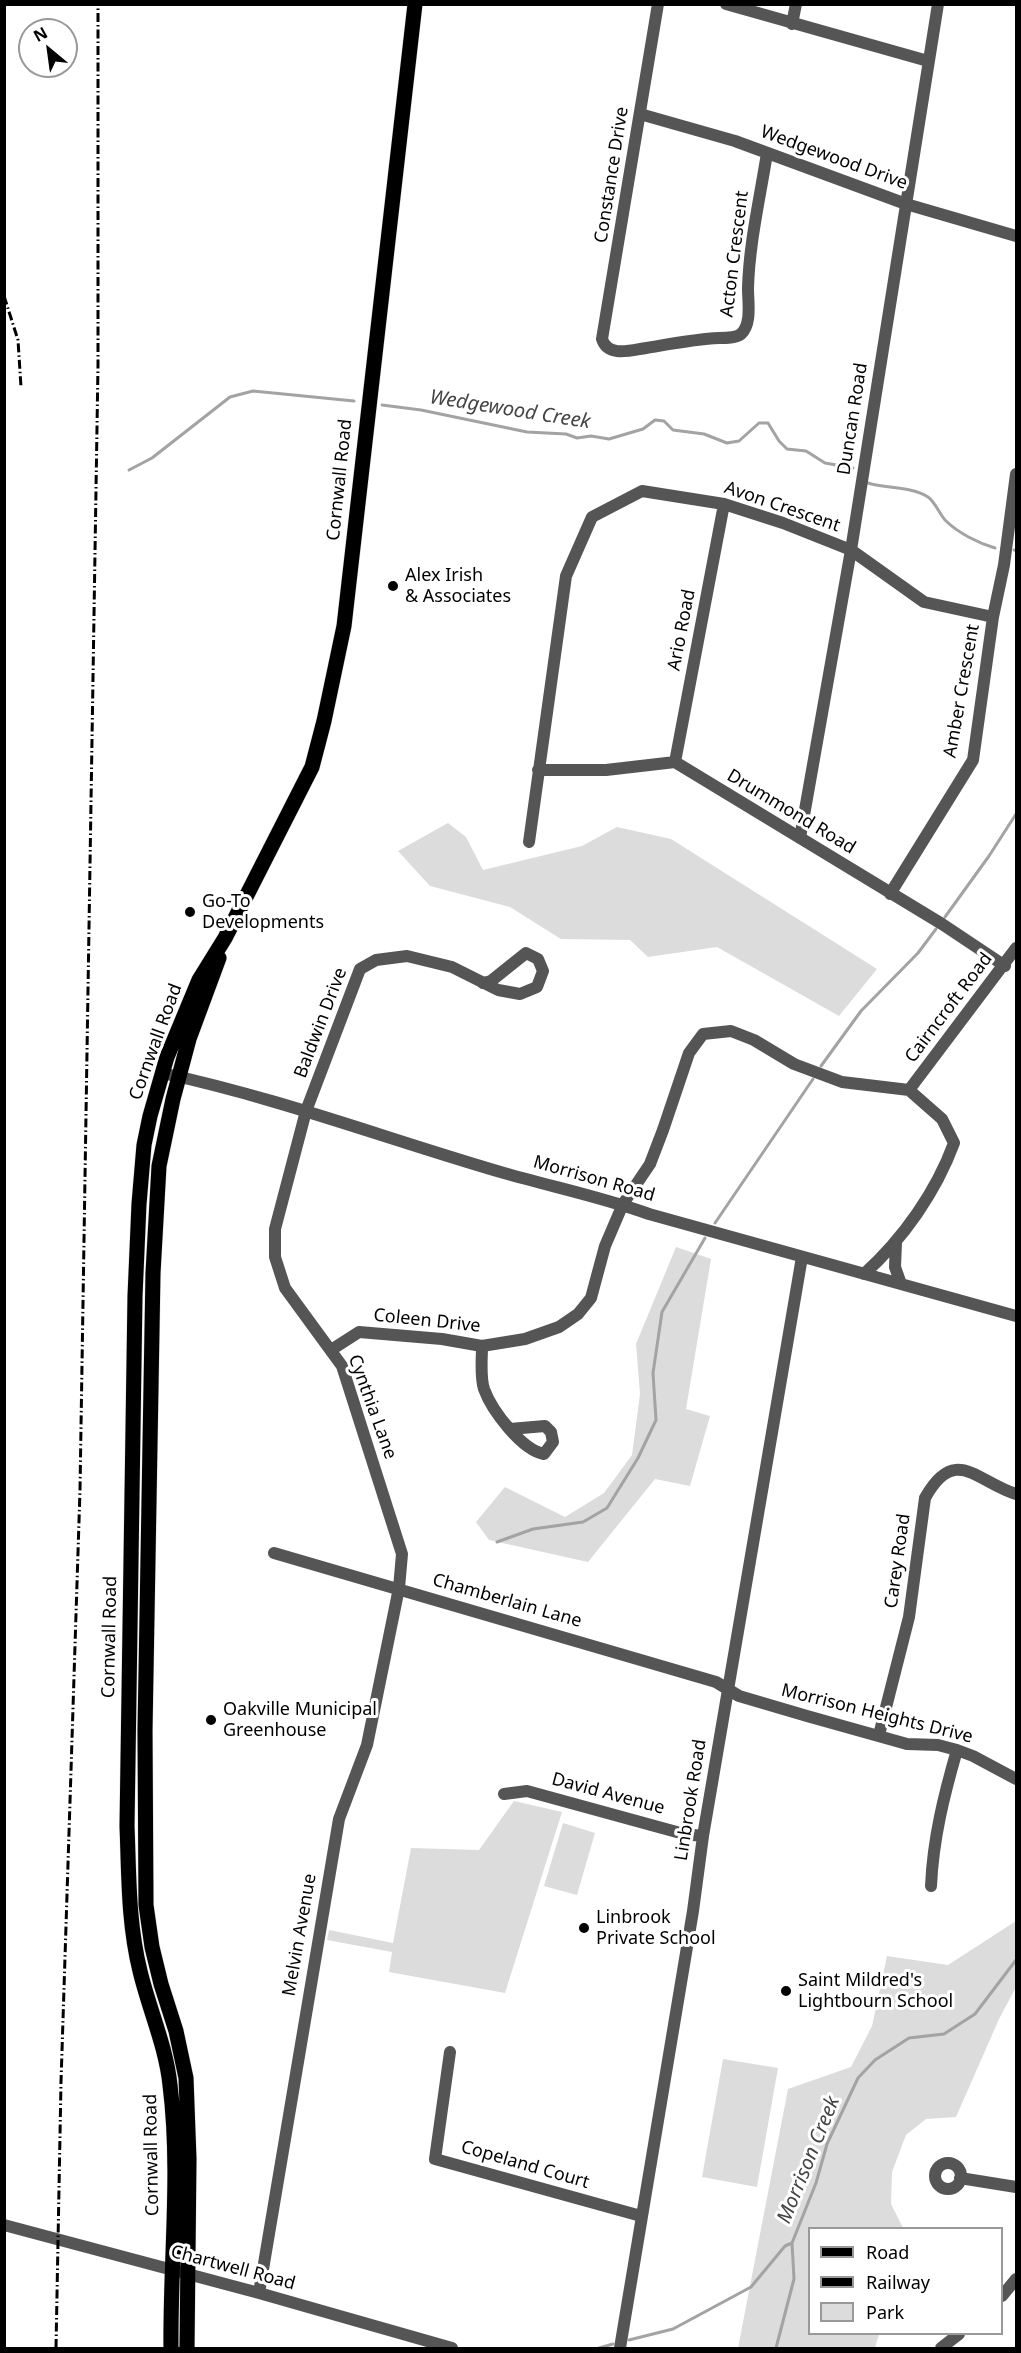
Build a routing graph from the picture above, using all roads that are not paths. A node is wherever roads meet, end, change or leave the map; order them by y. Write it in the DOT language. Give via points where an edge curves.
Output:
graph roads {
  1 [pos="415,4"];
  2 [pos="658,4"];
  3 [pos="726,4"];
  4 [pos="796,4"];
  5 [pos="938,4"];
  6 [pos="792,24"];
  7 [pos="928,61"];
  8 [pos="640,114"];
  9 [pos="767,153"];
  10 [pos="906,204"];
  11 [pos="1017,236"];
  12 [pos="610,349"];
  13 [pos="1017,474"];
  14 [pos="1015,489"];
  15 [pos="724,504"];
  16 [pos="850,550"];
  17 [pos="993,617"];
  18 [pos="675,762"];
  19 [pos="538,770"];
  20 [pos="800,838"];
  21 [pos="529,842"];
  22 [pos="890,894"];
  23 [pos="225,938"];
  24 [pos="1017,948"];
  25 [pos="1005,966"];
  26 [pos="483,982"];
  27 [pos="162,1073"];
  28 [pos="178,1077"];
  29 [pos="909,1090"];
  30 [pos="306,1111"];
  31 [pos="622,1204"];
  32 [pos="896,1244"];
  33 [pos="802,1257"];
  34 [pos="864,1274"];
  35 [pos="900,1284"];
  36 [pos="1017,1317"];
  37 [pos="482,1346"];
  38 [pos="331,1350"];
  39 [pos="510,1429"];
  40 [pos="1017,1494"];
  41 [pos="274,1553"];
  42 [pos="399,1588"];
  43 [pos="728,1688"];
  44 [pos="879,1736"];
  45 [pos="957,1750"];
  46 [pos="1017,1779"];
  47 [pos="504,1794"];
  48 [pos="702,1836"];
  49 [pos="931,1886"];
  50 [pos="450,2052"];
  51 [pos="960,2178"];
  52 [pos="1017,2187"];
  53 [pos="641,2216"];
  54 [pos="4,2225"];
  55 [pos="179,2273"];
  56 [pos="1017,2279"];
  57 [pos="259,2293"];
  58 [pos="1003,2295"];
  59 [pos="958,2335"];
  60 [pos="171,2349"];
  61 [pos="187,2349"];
  62 [pos="452,2349"];
  63 [pos="620,2349"];
  64 [pos="941,2349"];
  1 -- 23 [label="main road, Cornwall Road" via="344,626 312,767"];
  2 -- 8 [label="street, Constance Drive"];
  3 -- 6 [label="street"];
  4 -- 6 [label="street"];
  5 -- 7 [label="street, Duncan Road"];
  6 -- 7 [label="street"];
  7 -- 10 [label="street, Duncan Road"];
  8 -- 9 [label="street, Wedgewood Drive"];
  8 -- 12 [label="street, Constance Drive" via="602,339"];
  9 -- 10 [label="street, Wedgewood Drive"];
  9 -- 12 [label="street, Acton Crescent" via="748,269 748,316 743,332 729,338"];
  10 -- 11 [label="street, Wedgewood Drive"];
  10 -- 16 [label="street, Duncan Road"];
  13 -- 14 [label="street, Amber Crescent"];
  14 -- 17 [label="street, Amber Crescent"];
  15 -- 16 [label="street, Avon Crescent"];
  15 -- 18 [label="street, Ario Road"];
  15 -- 19 [label="street, Avon Crescent" via="642,491 592,517 566,576"];
  16 -- 17 [label="street, Avon Crescent" via="924,602"];
  16 -- 20 [label="street, Duncan Road"];
  17 -- 22 [label="street, Amber Crescent" via="973,760"];
  18 -- 19 [label="street" via="606,770"];
  18 -- 20 [label="street, Drummond Road"];
  19 -- 21 [label="street, Avon Crescent"];
  20 -- 22 [label="street, Drummond Road"];
  22 -- 25 [label="street, Drummond Road"];
  23 -- 27 [label="main road, Cornwall Road" via="199,980"];
  23 -- 28 [label="main road, Cornwall Road"];
  24 -- 25 [label="street, Cairncroft Road"];
  25 -- 29 [label="street, Cairncroft Road"];
  26 -- 26 [label="street, Baldwin Drive" via="520,994 537,987 543,971 538,959 526,953 491,981"];
  26 -- 30 [label="street, Baldwin Drive" via="453,967 407,956 376,960 360,969"];
  27 -- 28 [label="street, Morrison Road"];
  27 -- 55 [label="main road, Cornwall Road" via="144,1145 139,1204 127,1826 134,1942 171,2093"];
  28 -- 30 [label="street, Morrison Road"];
  28 -- 55 [label="main road, Cornwall Road" via="159,1166 153,1262 144,1826 146,1905 152,1947 186,2078 189,2160"];
  29 -- 31 [label="street, Coleen Drive" via="842,1082 794,1064 731,1031 703,1034 689,1053 650,1164"];
  29 -- 32 [label="street" via="942,1119 954,1143 944,1173"];
  30 -- 31 [label="street, Morrison Road" via="505,1173"];
  30 -- 38 [label="street, Cynthia Lane" via="275,1229 274,1257 285,1288"];
  31 -- 33 [label="street, Morrison Road"];
  31 -- 37 [label="street, Coleen Drive" via="591,1298 578,1314 559,1327 525,1339"];
  32 -- 34 [label="street"];
  32 -- 35 [label="street" via="895,1267"];
  33 -- 34 [label="street, Morrison Road"];
  33 -- 43 [label="street, Linbrook Road"];
  34 -- 35 [label="street, Morrison Road"];
  35 -- 36 [label="street, Morrison Road"];
  37 -- 38 [label="street, Coleen Drive" via="359,1332"];
  37 -- 39 [label="street" via="484,1389"];
  38 -- 42 [label="street, Cynthia Lane" via="342,1366 399,1542"];
  40 -- 44 [label="street, Carey Road" via="968,1470 942,1475 930,1489 925,1498 909,1617"];
  41 -- 42 [label="street, Chamberlain Lane"];
  42 -- 43 [label="street, Chamberlain Lane"];
  42 -- 57 [label="street, Melvin Avenue" via="367,1745 339,1819"];
  43 -- 44 [label="street, Morrison Heights Drive" via="739,1696"];
  43 -- 48 [label="street, Linbrook Road"];
  44 -- 45 [label="street, Morrison Heights Drive"];
  45 -- 46 [label="street, Morrison Heights Drive"];
  45 -- 49 [label="street" via="939,1817"];
  47 -- 48 [label="street, David Avenue" via="527,1791"];
  48 -- 53 [label="street, Linbrook Road" via="693,1916"];
  50 -- 53 [label="street, Copeland Court" via="435,2159"];
  51 -- 52 [label="street"];
  53 -- 63 [label="street, Linbrook Road"];
  54 -- 55 [label="street, Chartwell Road"];
  55 -- 57 [label="street, Chartwell Road"];
  55 -- 60 [label="main road, Cornwall Road"];
  55 -- 61 [label="main road, Cornwall Road"];
  56 -- 58 [label="street"];
  57 -- 62 [label="street, Chartwell Road"];
  59 -- 64 [label="street"];
}
